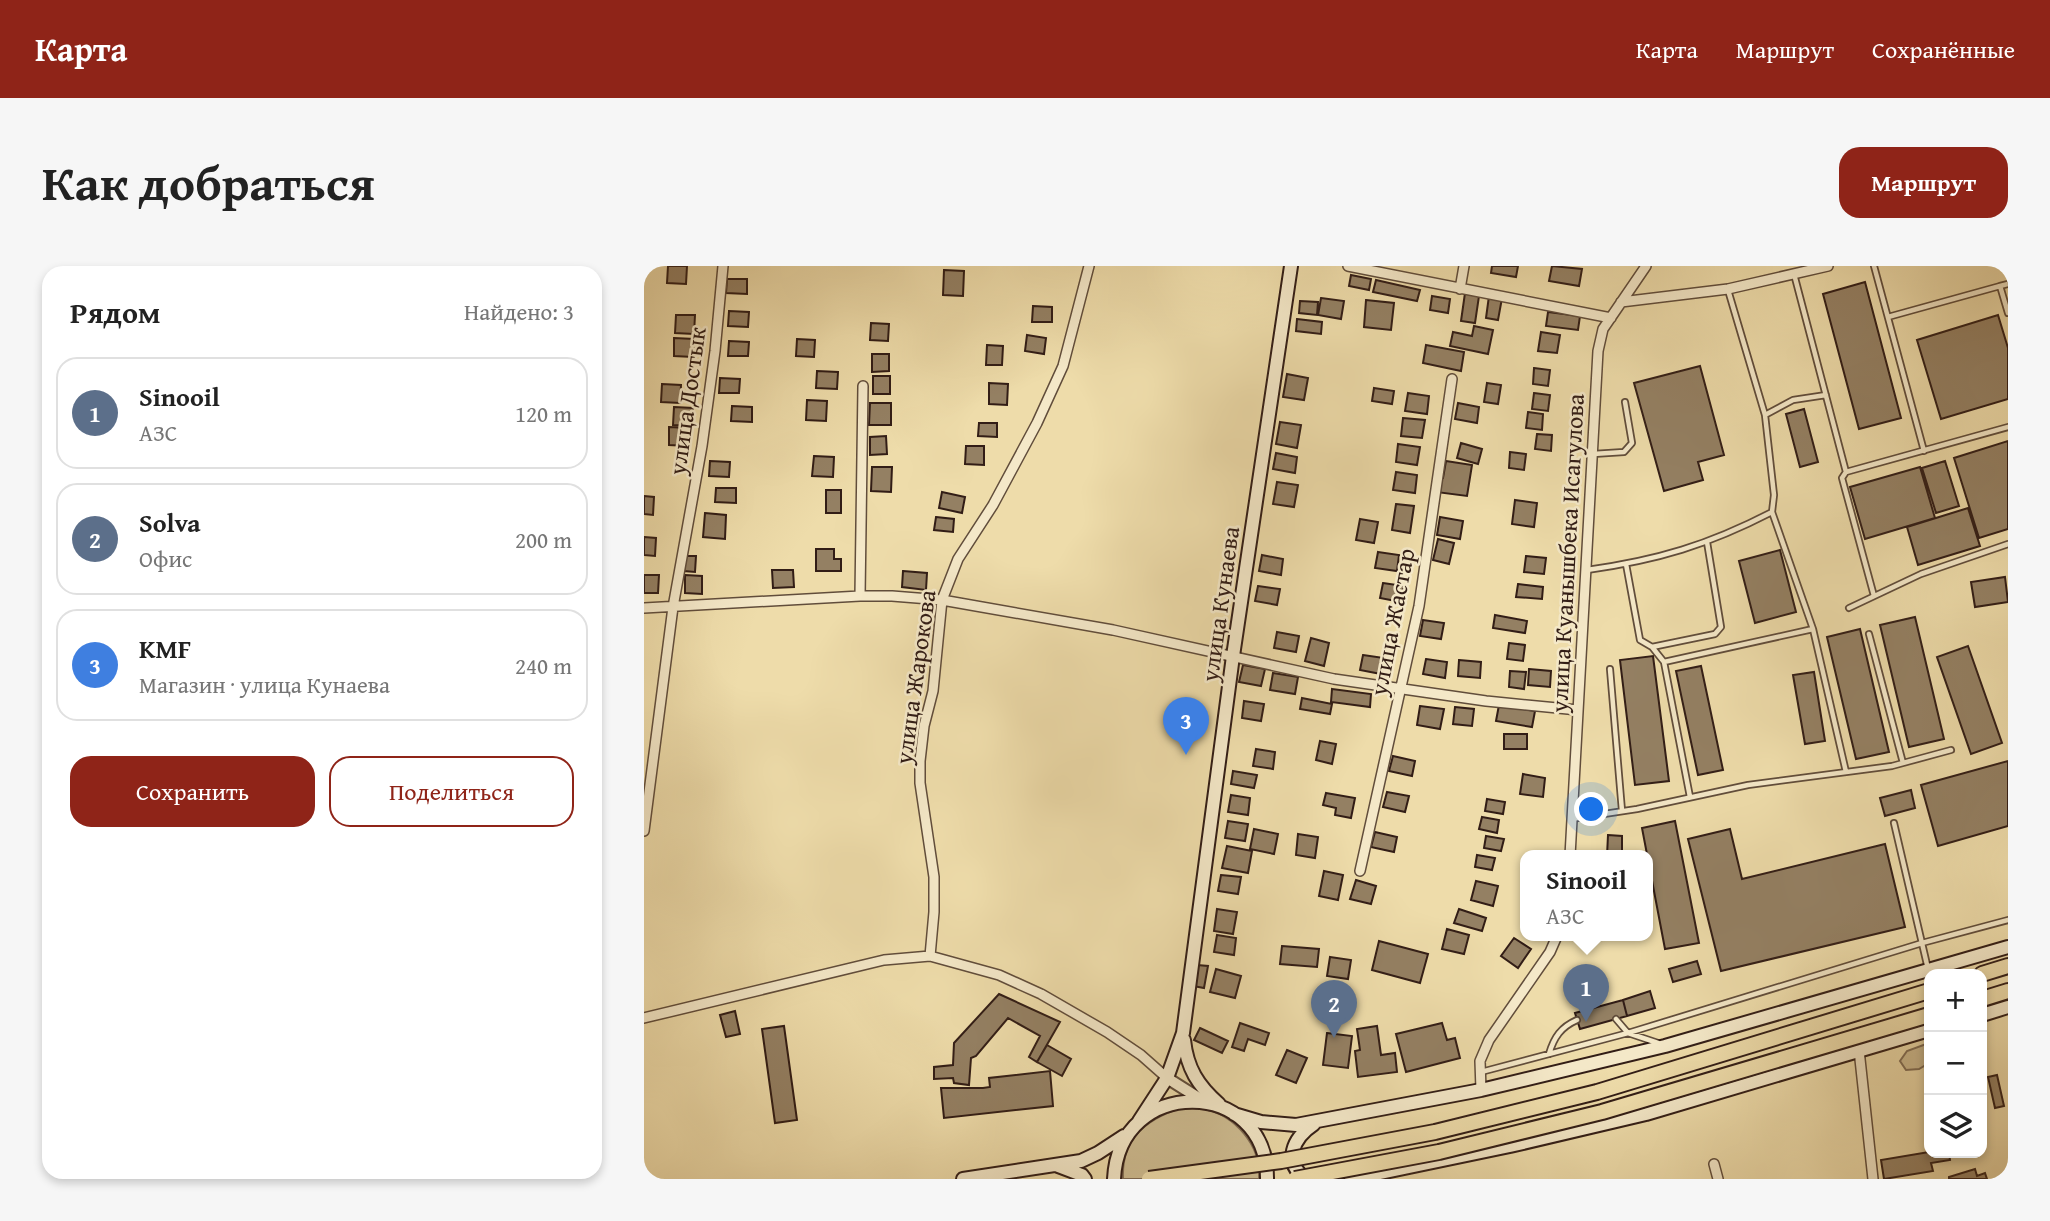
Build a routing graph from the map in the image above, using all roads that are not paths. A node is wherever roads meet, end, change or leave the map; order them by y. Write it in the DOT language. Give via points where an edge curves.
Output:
graph roads {
  1 [pos="723,266"];
  2 [pos="1088,266"];
  3 [pos="1291,266"];
  4 [pos="1348,266"];
  5 [pos="1464,266"];
  6 [pos="1646,266"];
  7 [pos="1828,266"];
  8 [pos="1874,266"];
  9 [pos="1794,274"];
  10 [pos="2008,284"];
  11 [pos="2000,286"];
  12 [pos="1460,289"];
  13 [pos="1728,289"];
  14 [pos="1621,302"];
  15 [pos="2008,313"];
  16 [pos="1888,317"];
  17 [pos="1611,318"];
  18 [pos="1452,379"];
  19 [pos="863,386"];
  20 [pos="1826,395"];
  21 [pos="1625,402"];
  22 [pos="1765,415"];
  23 [pos="2008,427"];
  24 [pos="1924,451"];
  25 [pos="1592,454"];
  26 [pos="1846,472"];
  27 [pos="1772,512"];
  28 [pos="1707,542"];
  29 [pos="2008,544"];
  30 [pos="1626,565"];
  31 [pos="1586,570"];
  32 [pos="860,596"];
  33 [pos="1874,596"];
  34 [pos="942,600"];
  35 [pos="673,607"];
  36 [pos="644,608"];
  37 [pos="1849,608"];
  38 [pos="1813,629"];
  39 [pos="1869,634"];
  40 [pos="1652,647"];
  41 [pos="1233,656"];
  42 [pos="1664,662"];
  43 [pos="1610,669"];
  44 [pos="1399,689"];
  45 [pos="1578,710"];
  46 [pos="1951,750"];
  47 [pos="1903,763"];
  48 [pos="1846,772"];
  49 [pos="1690,797"];
  50 [pos="1622,811"];
  51 [pos="1570,819"];
  52 [pos="1894,823"];
  53 [pos="644,831"];
  54 [pos="1570,850"];
  55 [pos="1360,871"];
  56 [pos="2008,920"];
  57 [pos="1556,941"];
  58 [pos="1922,943"];
  59 [pos="2008,947"];
  60 [pos="930,956"];
  61 [pos="2008,966"];
  62 [pos="1928,969"];
  63 [pos="1931,969"];
  64 [pos="1924,971"];
  65 [pos="1987,973"];
  66 [pos="2008,991"];
  67 [pos="1924,993"];
  68 [pos="1987,997"];
  69 [pos="2008,1007"];
  70 [pos="1987,1013"];
  71 [pos="1924,1016"];
  72 [pos="644,1018"];
  73 [pos="1616,1019"];
  74 [pos="1577,1020"];
  75 [pos="1924,1031"];
  76 [pos="1183,1033"];
  77 [pos="1629,1033"];
  78 [pos="1665,1046"];
  79 [pos="1858,1050"];
  80 [pos="1549,1054"];
  81 [pos="1480,1073"];
  82 [pos="1167,1078"];
  83 [pos="1481,1090"];
  84 [pos="1205,1102"];
  85 [pos="1229,1111"];
  86 [pos="1139,1121"];
  87 [pos="1317,1122"];
  88 [pos="1129,1131"];
  89 [pos="1714,1164"];
  90 [pos="1058,1166"];
  91 [pos="963,1179"];
  92 [pos="1085,1179"];
  93 [pos="1115,1179"];
  94 [pos="1149,1179"];
  95 [pos="1267,1179"];
  96 [pos="1295,1179"];
  97 [pos="1306,1179"];
  98 [pos="1351,1179"];
  99 [pos="1718,1179"];
  100 [pos="1873,1179"];
  1 -- 35 [label="street, улица Достык" via="702,446"];
  2 -- 34 [label="street, улица Жарокова" via="1063,366 993,505 958,559"];
  3 -- 41 [label="main road, улица Кунаева"];
  4 -- 12 [label="street"];
  5 -- 12 [label="street"];
  6 -- 14 [label="street, улица Куанышбека Исагулова"];
  7 -- 9 [label="street"];
  8 -- 16 [label="lane"];
  9 -- 13 [label="street"];
  9 -- 20 [label="lane"];
  10 -- 11 [label="lane"];
  11 -- 15 [label="lane"];
  11 -- 16 [label="lane"];
  12 -- 17 [label="street"];
  13 -- 14 [label="street"];
  13 -- 22 [label="lane"];
  14 -- 17 [label="street, улица Куанышбека Исагулова"];
  16 -- 24 [label="lane"];
  17 -- 25 [label="street, улица Куанышбека Исагулова" via="1602,329 1598,351"];
  18 -- 44 [label="street, улица Жастар" via="1419,606"];
  19 -- 32 [label="street"];
  20 -- 22 [label="lane" via="1793,400"];
  20 -- 26 [label="lane"];
  21 -- 25 [label="lane" via="1632,443 1624,452"];
  22 -- 27 [label="lane"];
  23 -- 24 [label="lane"];
  24 -- 26 [label="lane"];
  25 -- 31 [label="street, улица Куанышбека Исагулова"];
  26 -- 33 [label="lane" via="1842,478"];
  27 -- 28 [label="lane"];
  27 -- 38 [label="lane"];
  28 -- 30 [label="lane"];
  28 -- 40 [label="lane" via="1721,628 1715,634"];
  29 -- 33 [label="lane" via="1921,574"];
  30 -- 31 [label="lane"];
  30 -- 40 [label="lane" via="1640,640"];
  31 -- 45 [label="street, улица Куанышбека Исагулова"];
  32 -- 34 [label="street"];
  32 -- 35 [label="street"];
  33 -- 37 [label="lane"];
  34 -- 41 [label="street"];
  34 -- 60 [label="street, улица Жарокова" via="920,761 934,877"];
  35 -- 36 [label="street"];
  35 -- 53 [label="street, улица Достык"];
  38 -- 42 [label="lane"];
  38 -- 48 [label="lane"];
  39 -- 47 [label="lane"];
  40 -- 42 [label="lane"];
  41 -- 44 [label="street" via="1334,680"];
  41 -- 76 [label="main road, улица Кунаева"];
  42 -- 49 [label="lane"];
  43 -- 50 [label="lane"];
  44 -- 45 [label="street"];
  44 -- 55 [label="street, улица Жастар"];
  45 -- 51 [label="street, улица Куанышбека Исагулова"];
  46 -- 47 [label="lane"];
  47 -- 48 [label="lane"];
  48 -- 49 [label="lane"];
  49 -- 50 [label="lane"];
  50 -- 51 [label="lane"];
  51 -- 54 [label="street, улица Куанышбека Исагулова"];
  52 -- 58 [label="lane"];
  56 -- 58 [label="lane"];
  57 -- 81 [label="street" via="1489,1040"];
  58 -- 62 [label="lane"];
  58 -- 77 [label="lane"];
  59 -- 63 [label="main road"];
  60 -- 72 [label="street" via="884,960"];
  60 -- 82 [label="street" via="999,975 1041,994 1107,1032"];
  61 -- 65 [label="highway"];
  64 -- 78 [label="main road"];
  66 -- 68 [label="highway"];
  67 -- 94 [label="highway, bridge" via="1597,1092 1462,1125 1281,1161"];
  69 -- 70 [label="main road"];
  71 -- 96 [label="highway, bridge" via="1602,1112 1439,1152"];
  73 -- 77 [label="lane"];
  74 -- 80 [label="lane" via="1554,1039"];
  75 -- 79 [label="main road"];
  76 -- 82 [label="main road"];
  76 -- 85 [label="main road" via="1190,1071 1203,1090"];
  77 -- 78 [label="lane"];
  77 -- 80 [label="lane"];
  78 -- 83 [label="main road"];
  79 -- 98 [label="main road" via="1646,1114"];
  79 -- 100 [label="street"];
  80 -- 81 [label="lane"];
  81 -- 83 [label="street"];
  82 -- 84 [label="street"];
  82 -- 86 [label="main road"];
  83 -- 87 [label="main road"];
  84 -- 85 [label="main road"];
  84 -- 86 [label="main road" via="1170,1103"];
  85 -- 87 [label="main road" via="1279,1125"];
  85 -- 95 [label="main road" via="1256,1138"];
  86 -- 88 [label="main road"];
  87 -- 97 [label="main road" via="1294,1143 1295,1165"];
  88 -- 90 [label="main road" via="1098,1153"];
  88 -- 93 [label="main road" via="1116,1161"];
  89 -- 99 [label="street"];
  90 -- 91 [label="main road"];
  90 -- 92 [label="main road"];
}
